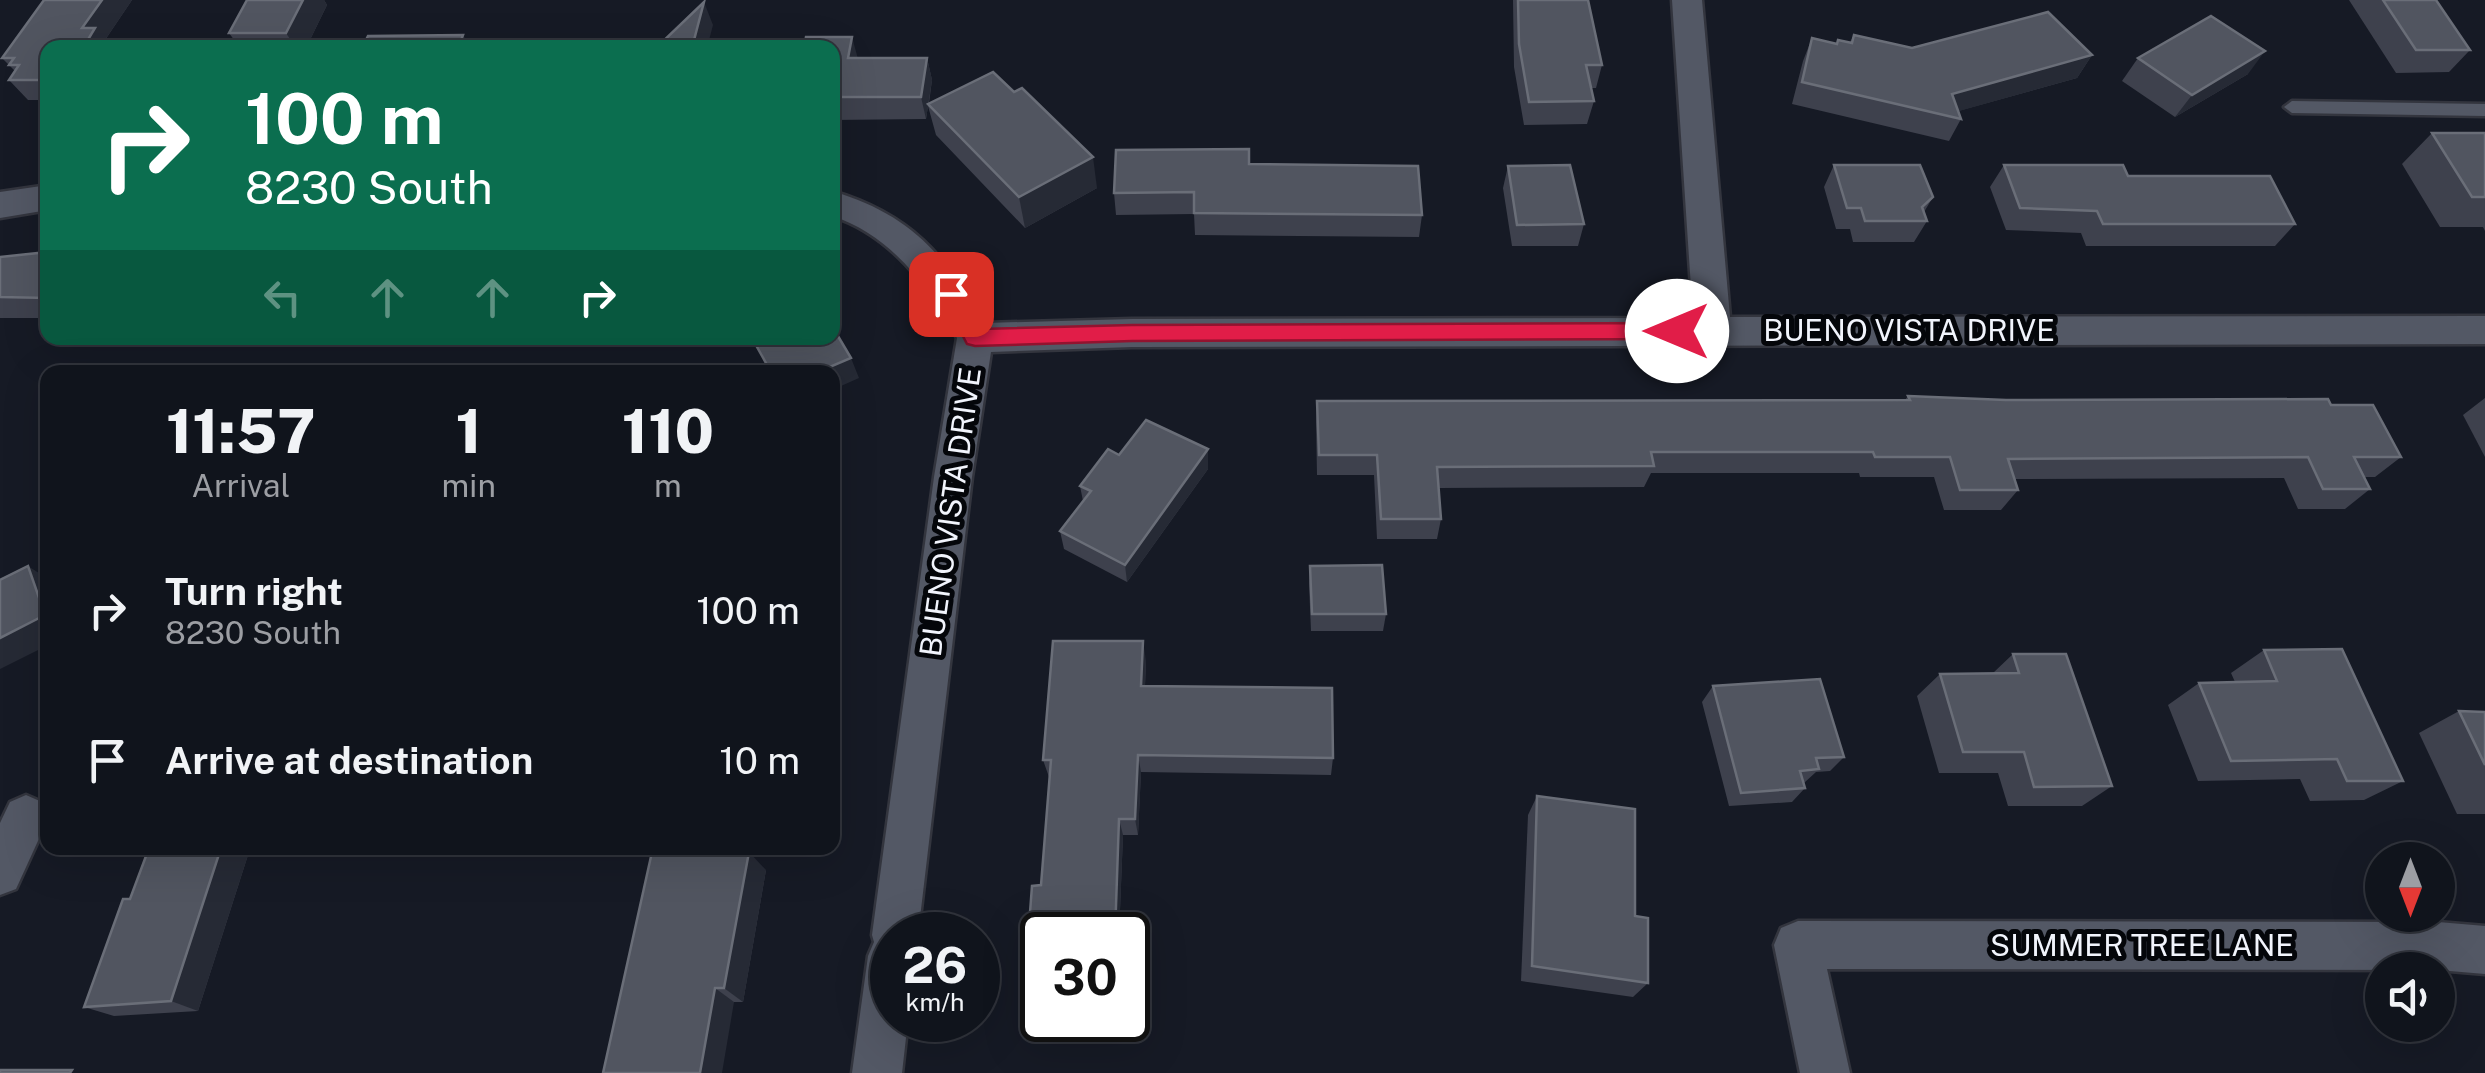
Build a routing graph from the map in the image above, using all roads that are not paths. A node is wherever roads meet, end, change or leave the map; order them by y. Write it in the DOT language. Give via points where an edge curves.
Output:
graph roads {
  1 [pos="1687,0"];
  2 [pos="2292,107"];
  3 [pos="2485,110"];
  4 [pos="40,198"];
  5 [pos="0,205"];
  6 [pos="840,206"];
  7 [pos="2485,330"];
  8 [pos="1713,331"];
  9 [pos="975,338"];
  10 [pos="26,817"];
  11 [pos="0,872"];
  12 [pos="898,912"];
  13 [pos="2485,950"];
  14 [pos="882,1042"];
  15 [pos="878,1073"];
  16 [pos="1825,1073"];
  1 -- 8 [label="street"];
  2 -- 3 [label="lane"];
  4 -- 5 [label="street"];
  6 -- 9 [label="street" via="886,226 924,257"];
  7 -- 8 [label="street, BUENO VISTA DRIVE"];
  8 -- 9 [label="street, BUENO VISTA DRIVE"];
  9 -- 12 [label="street, BUENO VISTA DRIVE"];
  10 -- 11 [label="street"];
  13 -- 16 [label="street, SUMMER TREE LANE" via="1798,946"];
  14 -- 15 [label="street"];
}
